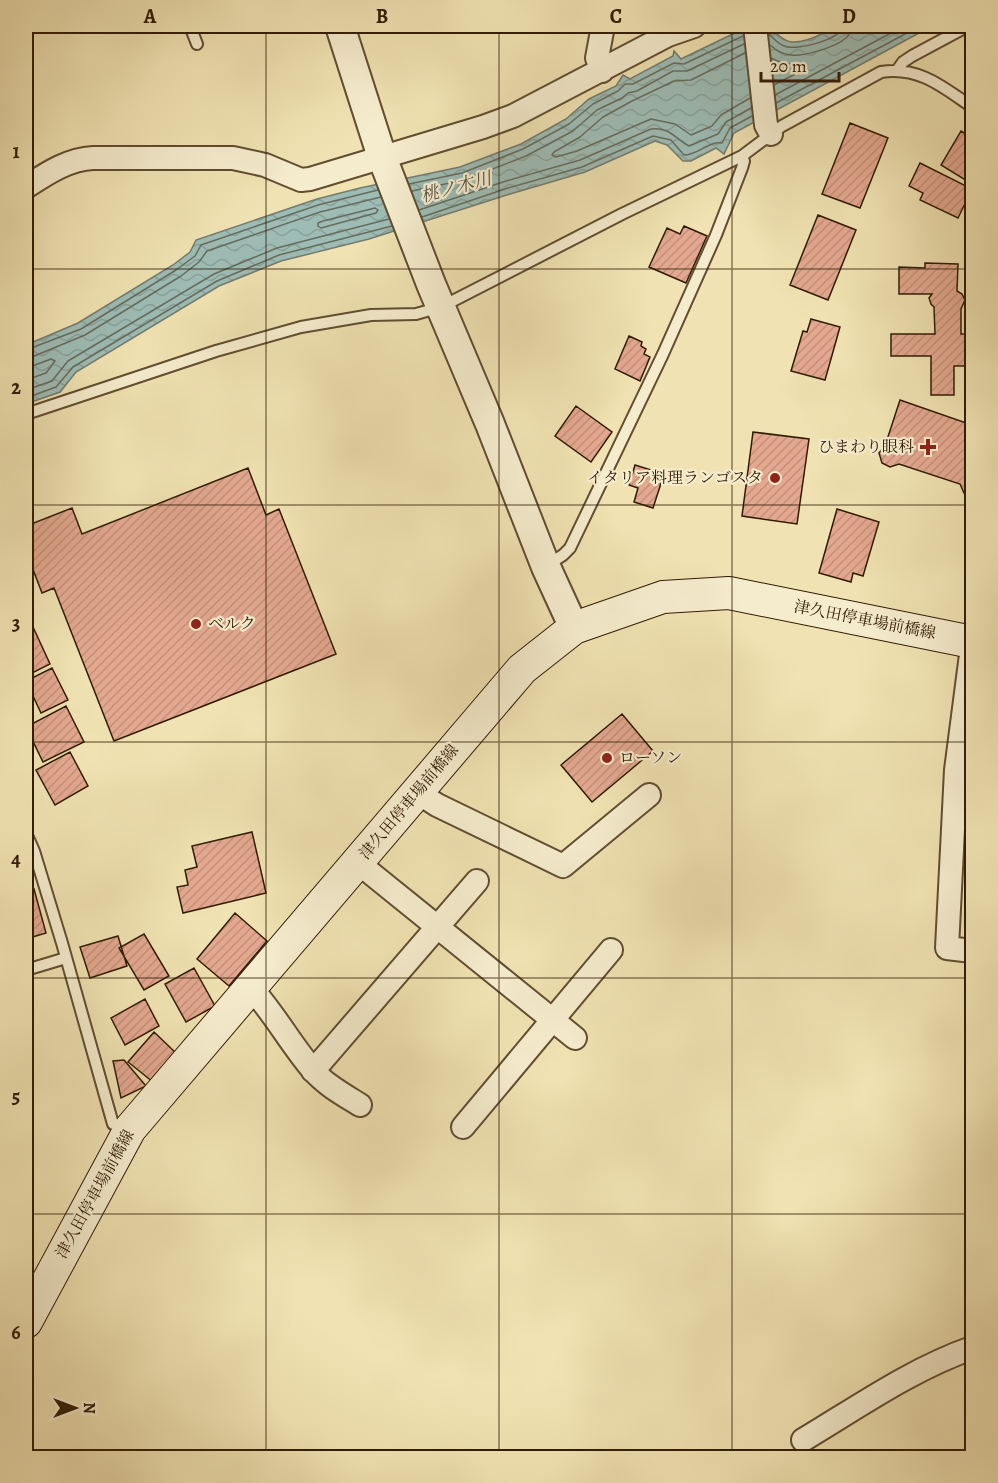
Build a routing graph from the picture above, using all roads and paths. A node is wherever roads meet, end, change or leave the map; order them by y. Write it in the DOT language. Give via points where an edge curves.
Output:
graph roads {
  1 [pos="190,26"];
  2 [pos="340,26"];
  3 [pos="603,26"];
  4 [pos="694,26"];
  5 [pos="755,26"];
  6 [pos="968,26"];
  7 [pos="197,44"];
  8 [pos="898,69"];
  9 [pos="602,71"];
  10 [pos="972,107"];
  11 [pos="768,129"];
  12 [pos="742,156"];
  13 [pos="384,162"];
  14 [pos="26,187"];
  15 [pos="436,296"];
  16 [pos="26,414"];
  17 [pos="546,567"];
  18 [pos="574,628"];
  19 [pos="972,642"];
  20 [pos="972,646"];
  21 [pos="417,792"];
  22 [pos="649,795"];
  23 [pos="26,833"];
  24 [pos="357,862"];
  25 [pos="477,881"];
  26 [pos="438,927"];
  27 [pos="611,950"];
  28 [pos="972,951"];
  29 [pos="66,958"];
  30 [pos="26,970"];
  31 [pos="251,987"];
  32 [pos="553,1020"];
  33 [pos="575,1038"];
  34 [pos="313,1071"];
  35 [pos="360,1105"];
  36 [pos="463,1127"];
  37 [pos="130,1129"];
  38 [pos="26,1322"];
  39 [pos="972,1348"];
  40 [pos="803,1440"];
  1 -- 7 [label="lane"];
  2 -- 13 [label="street"];
  3 -- 9 [label="street" via="597,58"];
  4 -- 9 [label="street" via="668,35"];
  5 -- 11 [label="street"];
  6 -- 8 [label="lane" via="912,56"];
  8 -- 10 [label="lane" via="931,79"];
  8 -- 11 [label="lane" via="881,72"];
  9 -- 13 [label="street" via="513,116"];
  11 -- 12 [label="lane"];
  12 -- 15 [label="lane"];
  12 -- 17 [label="lane" via="742,168 716,235 643,397 570,548"];
  13 -- 14 [label="street" via="301,180 265,165 233,158 85,158 63,165"];
  13 -- 15 [label="street"];
  15 -- 16 [label="lane" via="416,314 371,315 301,327"];
  15 -- 17 [label="street"];
  17 -- 18 [label="street"];
  18 -- 19 [label="main road, 津久田停車場前橋線" via="663,597 729,592"];
  18 -- 21 [label="main road, 津久田停車場前橋線" via="522,669"];
  20 -- 28 [label="street" via="956,770 947,948"];
  21 -- 22 [label="street" via="563,866"];
  21 -- 24 [label="main road, 津久田停車場前橋線"];
  23 -- 29 [label="lane"];
  24 -- 26 [label="street"];
  24 -- 31 [label="main road, 津久田停車場前橋線"];
  25 -- 26 [label="street"];
  26 -- 32 [label="street"];
  26 -- 34 [label="street"];
  27 -- 32 [label="street"];
  29 -- 30 [label="lane"];
  29 -- 37 [label="lane" via="113,1124"];
  31 -- 34 [label="street"];
  31 -- 37 [label="main road, 津久田停車場前橋線"];
  32 -- 33 [label="street"];
  32 -- 36 [label="street"];
  34 -- 35 [label="street"];
  37 -- 38 [label="main road, 津久田停車場前橋線"];
  39 -- 40 [label="street" via="900,1382"];
}
